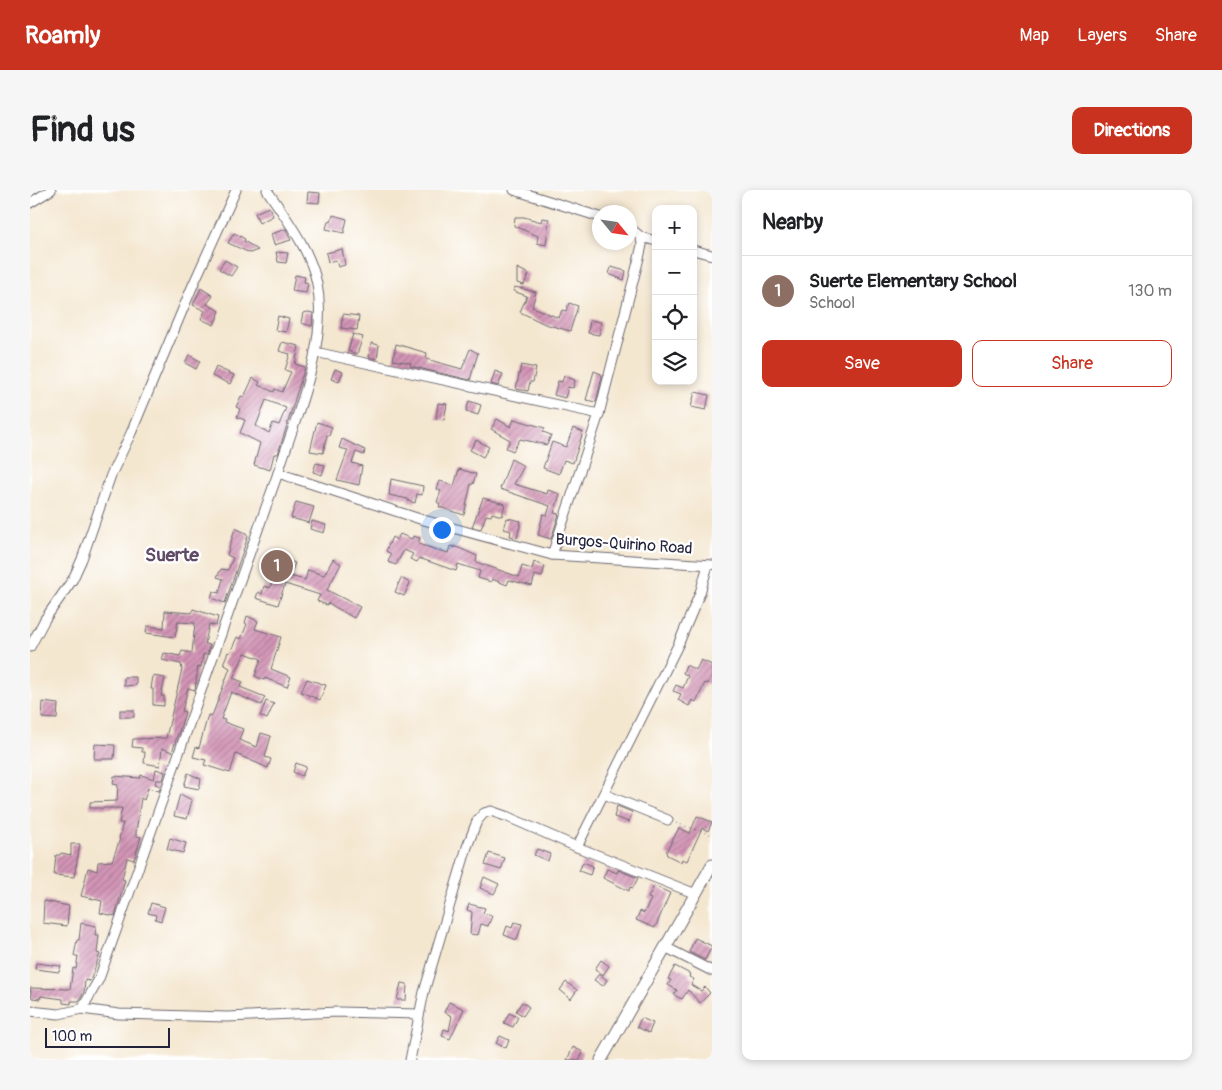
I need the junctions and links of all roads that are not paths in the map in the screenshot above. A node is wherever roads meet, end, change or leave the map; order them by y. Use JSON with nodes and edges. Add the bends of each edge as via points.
{"nodes":[{"id":1,"x":51,"y":190,"type":"edge"},
{"id":2,"x":236,"y":190,"type":"edge"},
{"id":3,"x":268,"y":190,"type":"edge"},
{"id":4,"x":514,"y":190,"type":"edge"},
{"id":5,"x":30,"y":203,"type":"edge"},
{"id":6,"x":592,"y":214,"type":"edge"},
{"id":7,"x":637,"y":234,"type":"edge"},
{"id":8,"x":641,"y":237,"type":"junction"},
{"id":9,"x":652,"y":240,"type":"edge"},
{"id":10,"x":697,"y":251,"type":"edge"},
{"id":11,"x":712,"y":255,"type":"edge"},
{"id":12,"x":316,"y":352,"type":"junction"},
{"id":13,"x":599,"y":414,"type":"junction"},
{"id":14,"x":278,"y":474,"type":"junction"},
{"id":15,"x":552,"y":555,"type":"junction"},
{"id":16,"x":710,"y":565,"type":"edge"},
{"id":17,"x":30,"y":647,"type":"edge"},
{"id":18,"x":604,"y":794,"type":"junction"},
{"id":19,"x":668,"y":820,"type":"road end"},
{"id":20,"x":577,"y":847,"type":"junction"},
{"id":21,"x":712,"y":865,"type":"edge"},
{"id":22,"x":696,"y":894,"type":"junction"},
{"id":23,"x":665,"y":947,"type":"junction"},
{"id":24,"x":712,"y":971,"type":"edge"},
{"id":25,"x":82,"y":1009,"type":"junction"},
{"id":26,"x":30,"y":1011,"type":"edge"},
{"id":27,"x":418,"y":1014,"type":"junction"},
{"id":28,"x":410,"y":1060,"type":"edge"},
{"id":29,"x":602,"y":1060,"type":"edge"}],
"edges":[{"from":1,"to":5,"type":"street"},
{"from":2,"to":17,"type":"street","via":[[111,476],[73,579],[44,620]]},
{"from":3,"to":12,"type":"street","via":[[305,252],[317,283],[320,311]]},
{"from":4,"to":6,"type":"street"},
{"from":7,"to":8,"type":"street"},
{"from":8,"to":9,"type":"street"},
{"from":8,"to":13,"type":"street","via":[[639,258]]},
{"from":10,"to":11,"type":"street"},
{"from":12,"to":13,"type":"street"},
{"from":12,"to":14,"type":"street"},
{"from":13,"to":15,"type":"street"},
{"from":14,"to":15,"type":"street","name":"Burgos-Quirino Road","via":[[420,519]]},
{"from":14,"to":25,"type":"street","via":[[112,945],[95,988]]},
{"from":15,"to":16,"type":"street","name":"Burgos-Quirino Road"},
{"from":16,"to":18,"type":"street","via":[[678,645]]},
{"from":18,"to":19,"type":"street"},
{"from":18,"to":20,"type":"street"},
{"from":20,"to":22,"type":"street"},
{"from":20,"to":27,"type":"street","via":[[491,811],[476,821]]},
{"from":21,"to":22,"type":"main road"},
{"from":22,"to":23,"type":"main road"},
{"from":23,"to":24,"type":"street"},
{"from":23,"to":29,"type":"main road"},
{"from":25,"to":26,"type":"street","via":[[59,1014]]},
{"from":25,"to":27,"type":"street","via":[[119,1014],[227,1017],[338,1012]]},
{"from":27,"to":28,"type":"street"}]}
